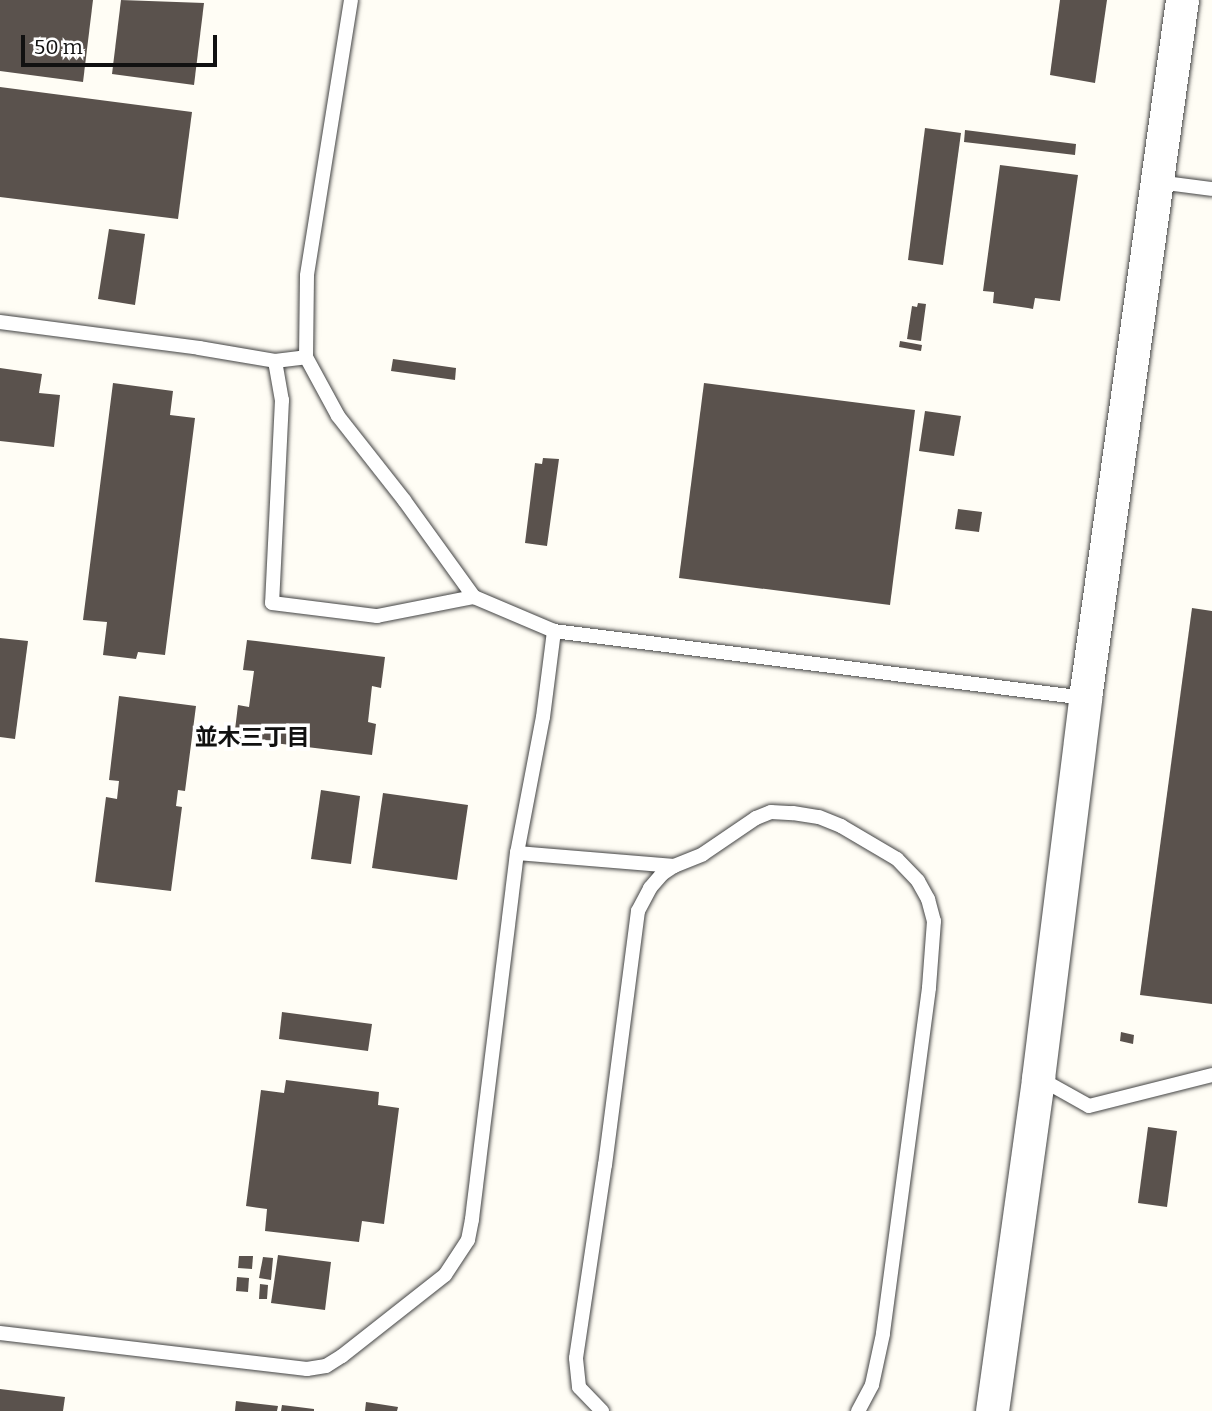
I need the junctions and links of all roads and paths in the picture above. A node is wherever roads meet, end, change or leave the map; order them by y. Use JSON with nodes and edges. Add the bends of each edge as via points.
{"nodes":[{"id":1,"x":351,"y":0,"type":"edge"},
{"id":2,"x":1182,"y":0,"type":"edge"},
{"id":3,"x":1158,"y":182,"type":"junction"},
{"id":4,"x":1212,"y":189,"type":"edge"},
{"id":5,"x":0,"y":322,"type":"edge"},
{"id":6,"x":306,"y":357,"type":"junction"},
{"id":7,"x":275,"y":361,"type":"junction"},
{"id":8,"x":474,"y":597,"type":"junction"},
{"id":9,"x":554,"y":631,"type":"junction"},
{"id":10,"x":1085,"y":698,"type":"junction"},
{"id":11,"x":517,"y":853,"type":"junction"},
{"id":12,"x":674,"y":866,"type":"junction"},
{"id":13,"x":1212,"y":1075,"type":"edge"},
{"id":14,"x":1038,"y":1078,"type":"junction"},
{"id":15,"x":0,"y":1333,"type":"edge"},
{"id":16,"x":602,"y":1411,"type":"edge"},
{"id":17,"x":858,"y":1411,"type":"edge"},
{"id":18,"x":992,"y":1411,"type":"edge"}],
"edges":[{"from":1,"to":6,"type":"lane","via":[[307,276]]},
{"from":2,"to":3,"type":"street"},
{"from":3,"to":4,"type":"lane"},
{"from":3,"to":10,"type":"street"},
{"from":5,"to":7,"type":"lane"},
{"from":6,"to":7,"type":"lane"},
{"from":6,"to":8,"type":"lane","via":[[338,416]]},
{"from":7,"to":8,"type":"lane","via":[[282,400],[272,603],[377,616]]},
{"from":8,"to":9,"type":"lane"},
{"from":9,"to":10,"type":"lane"},
{"from":9,"to":11,"type":"lane"},
{"from":10,"to":14,"type":"street"},
{"from":11,"to":12,"type":"lane"},
{"from":11,"to":15,"type":"lane","via":[[472,1219],[468,1241],[445,1275],[342,1356],[326,1366],[307,1369]]},
{"from":12,"to":16,"type":"lane","via":[[650,888],[638,911],[576,1358],[579,1387]]},
{"from":12,"to":17,"type":"lane","via":[[704,854],[756,818],[771,812],[793,813],[841,825],[897,859],[928,899],[934,921],[933,949],[914,1115],[883,1334],[872,1385]]},
{"from":13,"to":14,"type":"lane","via":[[1089,1106]]},
{"from":14,"to":18,"type":"street"}]}
